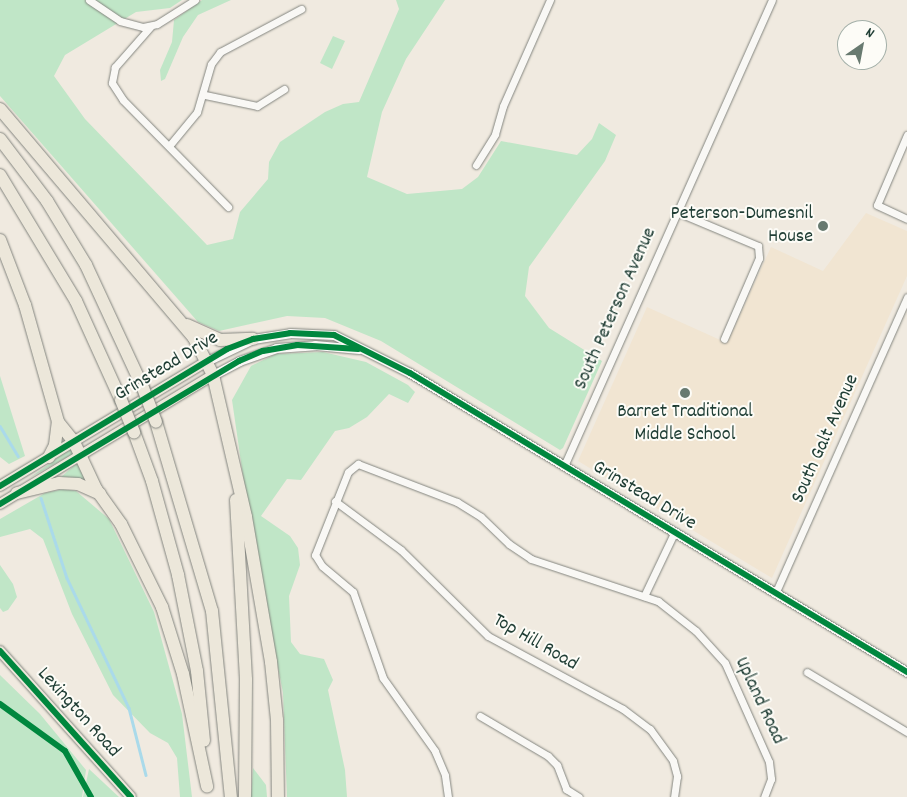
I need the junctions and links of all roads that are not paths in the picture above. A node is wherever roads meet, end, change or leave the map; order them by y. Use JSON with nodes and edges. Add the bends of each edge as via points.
{"nodes":[{"id":1,"x":89,"y":0,"type":"edge"},
{"id":2,"x":194,"y":0,"type":"edge"},
{"id":3,"x":550,"y":0,"type":"edge"},
{"id":4,"x":772,"y":0,"type":"edge"},
{"id":5,"x":301,"y":9,"type":"dead end"},
{"id":6,"x":151,"y":26,"type":"junction"},
{"id":7,"x":284,"y":89,"type":"dead end"},
{"id":8,"x":205,"y":95,"type":"junction"},
{"id":9,"x":0,"y":109,"type":"edge"},
{"id":10,"x":907,"y":135,"type":"edge"},
{"id":11,"x":0,"y":139,"type":"edge"},
{"id":12,"x":169,"y":146,"type":"junction"},
{"id":13,"x":476,"y":165,"type":"dead end"},
{"id":14,"x":0,"y":176,"type":"edge"},
{"id":15,"x":228,"y":207,"type":"dead end"},
{"id":16,"x":677,"y":212,"type":"junction"},
{"id":17,"x":907,"y":219,"type":"edge"},
{"id":18,"x":0,"y":240,"type":"edge"},
{"id":19,"x":907,"y":297,"type":"edge"},
{"id":20,"x":179,"y":320,"type":"junction"},
{"id":21,"x":253,"y":339,"type":"junction"},
{"id":22,"x":724,"y":339,"type":"dead end"},
{"id":23,"x":364,"y":350,"type":"junction"},
{"id":24,"x":207,"y":362,"type":"junction"},
{"id":25,"x":213,"y":375,"type":"junction"},
{"id":26,"x":58,"y":422,"type":"junction"},
{"id":27,"x":74,"y":442,"type":"junction"},
{"id":28,"x":80,"y":455,"type":"junction"},
{"id":29,"x":49,"y":457,"type":"junction"},
{"id":30,"x":564,"y":466,"type":"junction"},
{"id":31,"x":236,"y":473,"type":"junction"},
{"id":32,"x":0,"y":486,"type":"edge"},
{"id":33,"x":17,"y":493,"type":"junction"},
{"id":34,"x":100,"y":494,"type":"junction"},
{"id":35,"x":335,"y":501,"type":"junction"},
{"id":36,"x":0,"y":504,"type":"edge"},
{"id":37,"x":674,"y":533,"type":"junction"},
{"id":38,"x":775,"y":594,"type":"junction"},
{"id":39,"x":644,"y":596,"type":"junction"},
{"id":40,"x":0,"y":651,"type":"edge"},
{"id":41,"x":807,"y":672,"type":"dead end"},
{"id":42,"x":907,"y":672,"type":"edge"},
{"id":43,"x":480,"y":716,"type":"dead end"},
{"id":44,"x":907,"y":732,"type":"edge"},
{"id":45,"x":207,"y":792,"type":"edge"},
{"id":46,"x":131,"y":797,"type":"edge"},
{"id":47,"x":232,"y":797,"type":"edge"},
{"id":48,"x":245,"y":797,"type":"edge"},
{"id":49,"x":278,"y":797,"type":"edge"},
{"id":50,"x":448,"y":797,"type":"edge"},
{"id":51,"x":579,"y":797,"type":"edge"},
{"id":52,"x":674,"y":797,"type":"edge"},
{"id":53,"x":764,"y":797,"type":"edge"}],
"edges":[{"from":1,"to":6,"type":"street","via":[[120,21]]},
{"from":2,"to":6,"type":"street"},
{"from":3,"to":13,"type":"street","via":[[503,106],[496,134]]},
{"from":4,"to":16,"type":"street","name":"South Peterson Avenue"},
{"from":5,"to":8,"type":"street","via":[[220,52],[213,60]]},
{"from":6,"to":12,"type":"street","via":[[115,67],[112,83],[123,100]]},
{"from":7,"to":8,"type":"street","via":[[257,106]]},
{"from":8,"to":12,"type":"street","via":[[190,124]]},
{"from":9,"to":20,"type":"highway"},
{"from":10,"to":17,"type":"street","via":[[877,205]]},
{"from":11,"to":47,"type":"highway","bridge":true,"via":[[47,201],[86,265],[156,422],[212,611]]},
{"from":12,"to":15,"type":"street"},
{"from":14,"to":45,"type":"highway","bridge":true,"via":[[76,301],[134,432],[152,482],[178,575],[197,671]]},
{"from":16,"to":22,"type":"street","via":[[758,246],[759,258]]},
{"from":16,"to":30,"type":"street","name":"South Peterson Avenue"},
{"from":18,"to":26,"type":"highway","via":[[25,305]]},
{"from":19,"to":38,"type":"street","name":"South Galt Avenue"},
{"from":20,"to":21,"type":"highway","via":[[220,340]]},
{"from":20,"to":24,"type":"highway","via":[[198,343]]},
{"from":21,"to":23,"type":"street","name":"Grinstead Drive","via":[[309,332],[334,335]]},
{"from":21,"to":24,"type":"street","name":"Grinstead Drive"},
{"from":23,"to":25,"type":"street","name":"Grinstead Drive","via":[[315,345],[276,348],[239,361]]},
{"from":23,"to":30,"type":"street","name":"Grinstead Drive","via":[[410,373]]},
{"from":24,"to":25,"type":"highway"},
{"from":24,"to":27,"type":"main road","name":"Grinstead Drive"},
{"from":25,"to":28,"type":"main road","name":"Grinstead Drive"},
{"from":25,"to":31,"type":"highway"},
{"from":26,"to":27,"type":"highway"},
{"from":26,"to":29,"type":"highway","via":[[55,445]]},
{"from":27,"to":28,"type":"highway"},
{"from":27,"to":29,"type":"main road","name":"Grinstead Drive"},
{"from":28,"to":33,"type":"main road","name":"Grinstead Drive"},
{"from":28,"to":34,"type":"highway"},
{"from":29,"to":32,"type":"main road","name":"Grinstead Drive"},
{"from":30,"to":37,"type":"street","name":"Grinstead Drive"},
{"from":31,"to":48,"type":"highway","via":[[246,680]]},
{"from":31,"to":49,"type":"highway","via":[[273,681],[279,758]]},
{"from":33,"to":34,"type":"highway","via":[[59,483],[78,484]]},
{"from":33,"to":36,"type":"main road","name":"Grinstead Drive"},
{"from":34,"to":45,"type":"highway","via":[[135,550],[162,607],[182,674]]},
{"from":35,"to":39,"type":"street","name":"Upland Road","via":[[351,468],[365,465],[469,509],[531,559]]},
{"from":35,"to":50,"type":"street","via":[[315,555],[322,566],[353,592],[383,678],[435,751],[445,775]]},
{"from":35,"to":52,"type":"street","name":"Top Hill Road","via":[[401,550],[488,636],[623,709],[650,730],[673,761],[677,776]]},
{"from":37,"to":38,"type":"street","name":"Grinstead Drive"},
{"from":37,"to":39,"type":"street"},
{"from":38,"to":42,"type":"street","name":"Grinstead Drive"},
{"from":39,"to":53,"type":"street","name":"Upland Road","via":[[658,601],[696,631],[725,663],[770,765],[770,779]]},
{"from":40,"to":46,"type":"main road","name":"Lexington Road"},
{"from":41,"to":44,"type":"street"},
{"from":43,"to":51,"type":"street","via":[[548,756],[558,765],[566,789]]}]}
